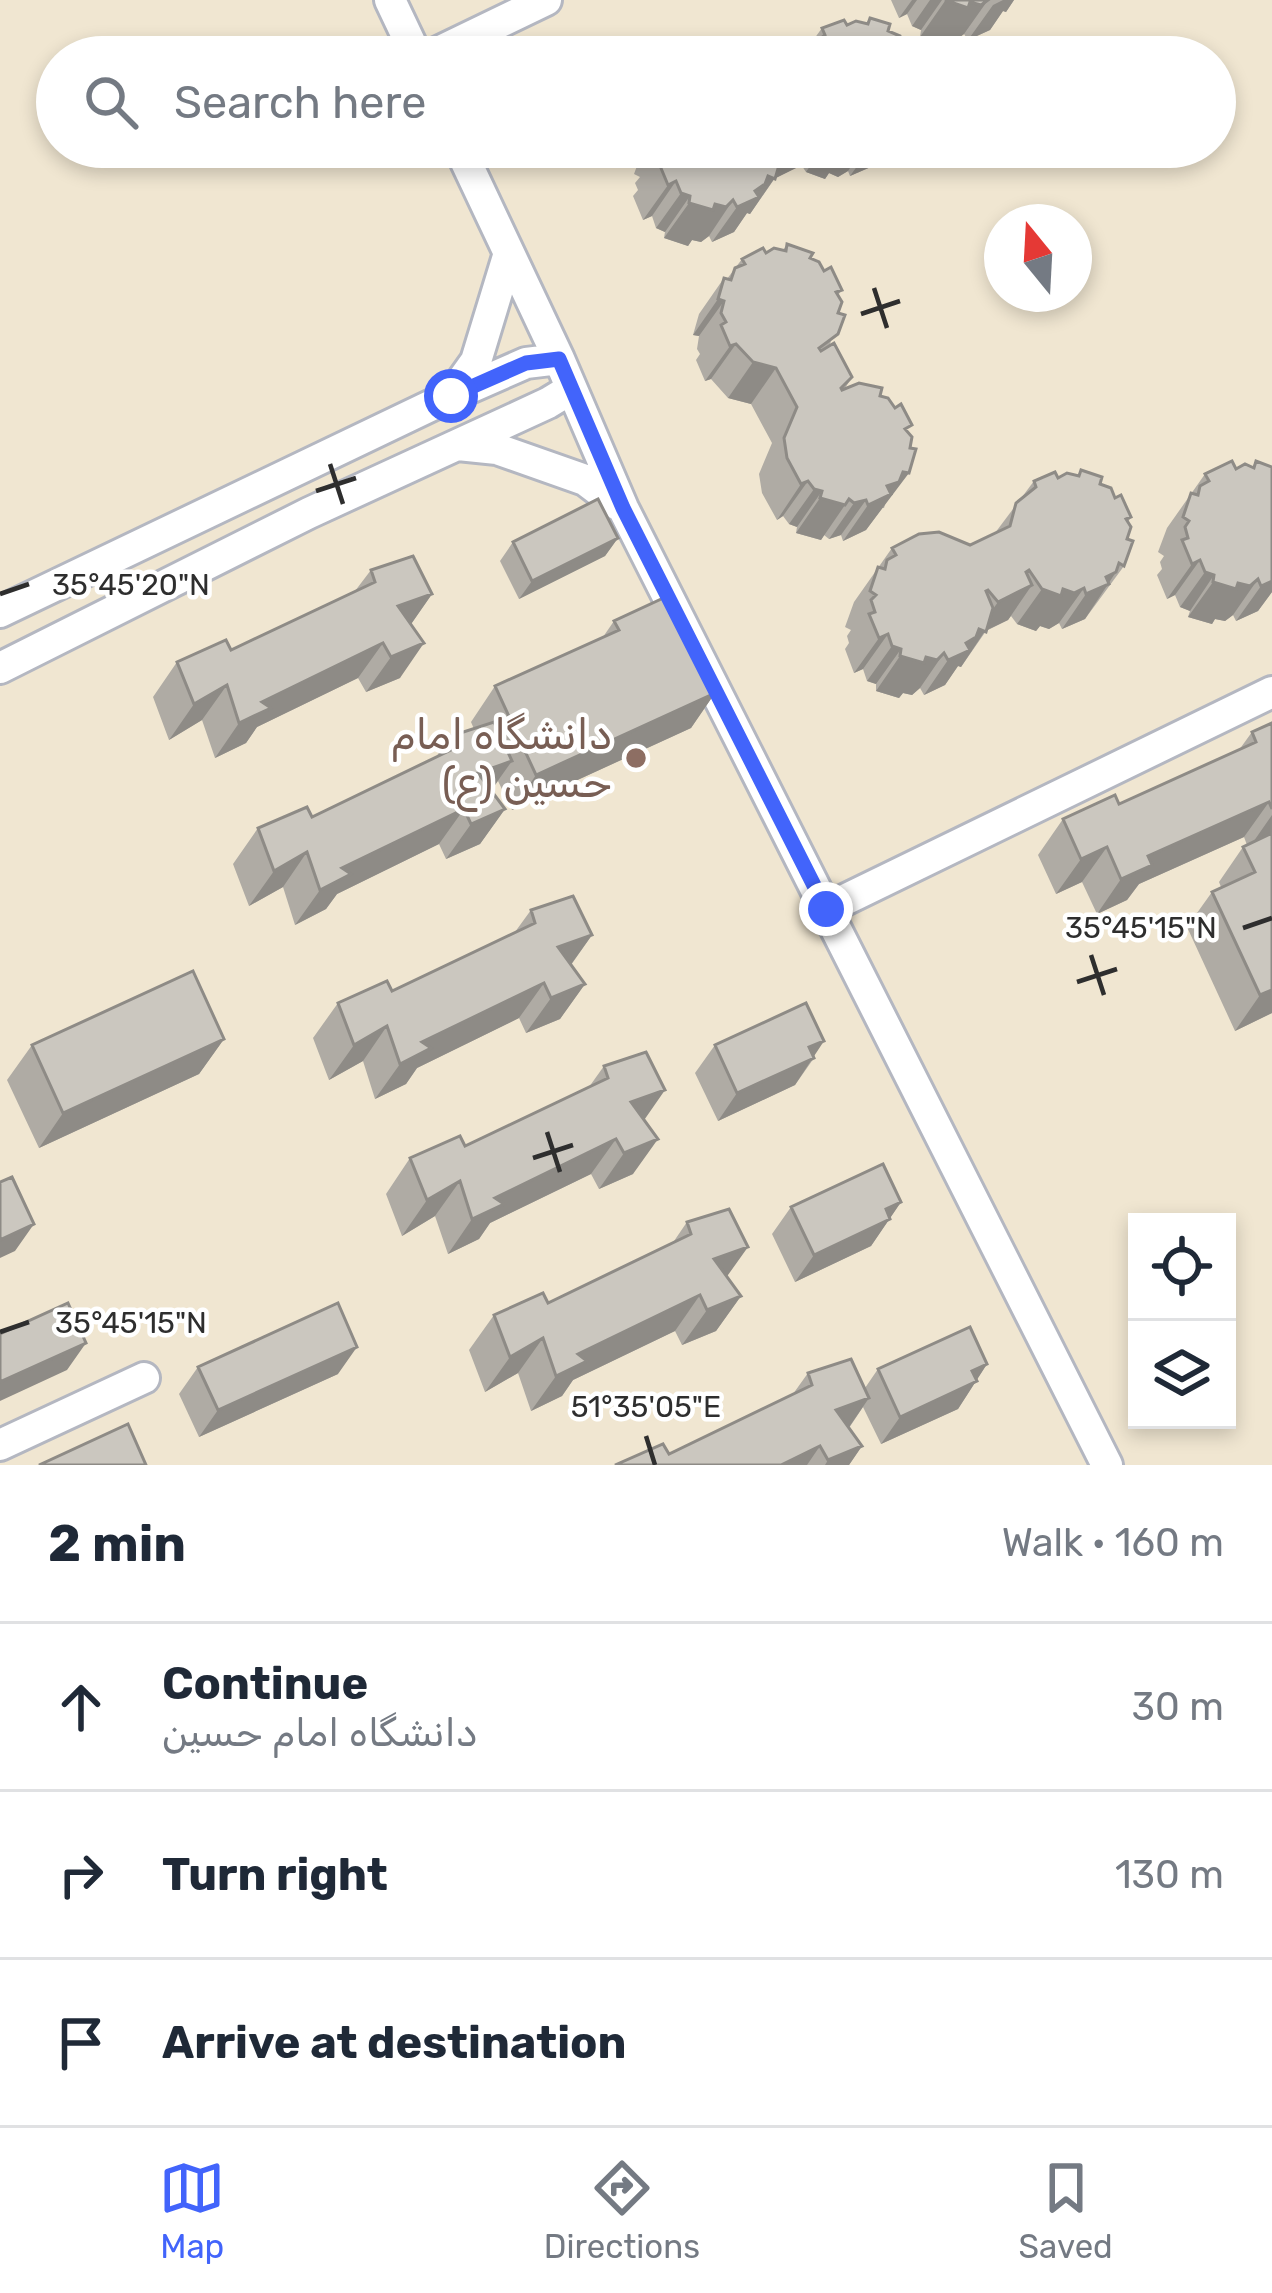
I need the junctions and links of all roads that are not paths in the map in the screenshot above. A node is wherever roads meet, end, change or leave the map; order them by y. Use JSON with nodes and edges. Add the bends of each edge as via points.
{"nodes":[{"id":1,"x":390,"y":0,"type":"edge"},
{"id":2,"x":546,"y":0,"type":"edge"},
{"id":3,"x":407,"y":36,"type":"edge"},
{"id":4,"x":471,"y":36,"type":"edge"},
{"id":5,"x":469,"y":168,"type":"edge"},
{"id":6,"x":509,"y":253,"type":"junction"},
{"id":7,"x":559,"y":359,"type":"junction"},
{"id":8,"x":571,"y":389,"type":"junction"},
{"id":9,"x":451,"y":396,"type":"junction"},
{"id":10,"x":458,"y":445,"type":"junction"},
{"id":11,"x":623,"y":508,"type":"junction"},
{"id":12,"x":0,"y":612,"type":"edge"},
{"id":13,"x":0,"y":668,"type":"edge"},
{"id":14,"x":1272,"y":692,"type":"edge"},
{"id":15,"x":826,"y":909,"type":"junction"},
{"id":16,"x":144,"y":1378,"type":"dead end"},
{"id":17,"x":0,"y":1445,"type":"edge"},
{"id":18,"x":1107,"y":1465,"type":"edge"}],
"edges":[{"from":1,"to":3,"type":"lane"},
{"from":2,"to":4,"type":"lane"},
{"from":5,"to":6,"type":"lane"},
{"from":6,"to":7,"type":"lane"},
{"from":6,"to":9,"type":"lane","via":[[476,361]]},
{"from":7,"to":8,"type":"lane"},
{"from":7,"to":9,"type":"lane","via":[[526,363]]},
{"from":8,"to":10,"type":"lane"},
{"from":8,"to":11,"type":"lane"},
{"from":9,"to":12,"type":"lane"},
{"from":10,"to":11,"type":"lane","via":[[497,449],[585,479]]},
{"from":10,"to":13,"type":"lane"},
{"from":11,"to":15,"type":"lane"},
{"from":14,"to":15,"type":"lane"},
{"from":15,"to":18,"type":"lane"},
{"from":16,"to":17,"type":"lane"}]}
